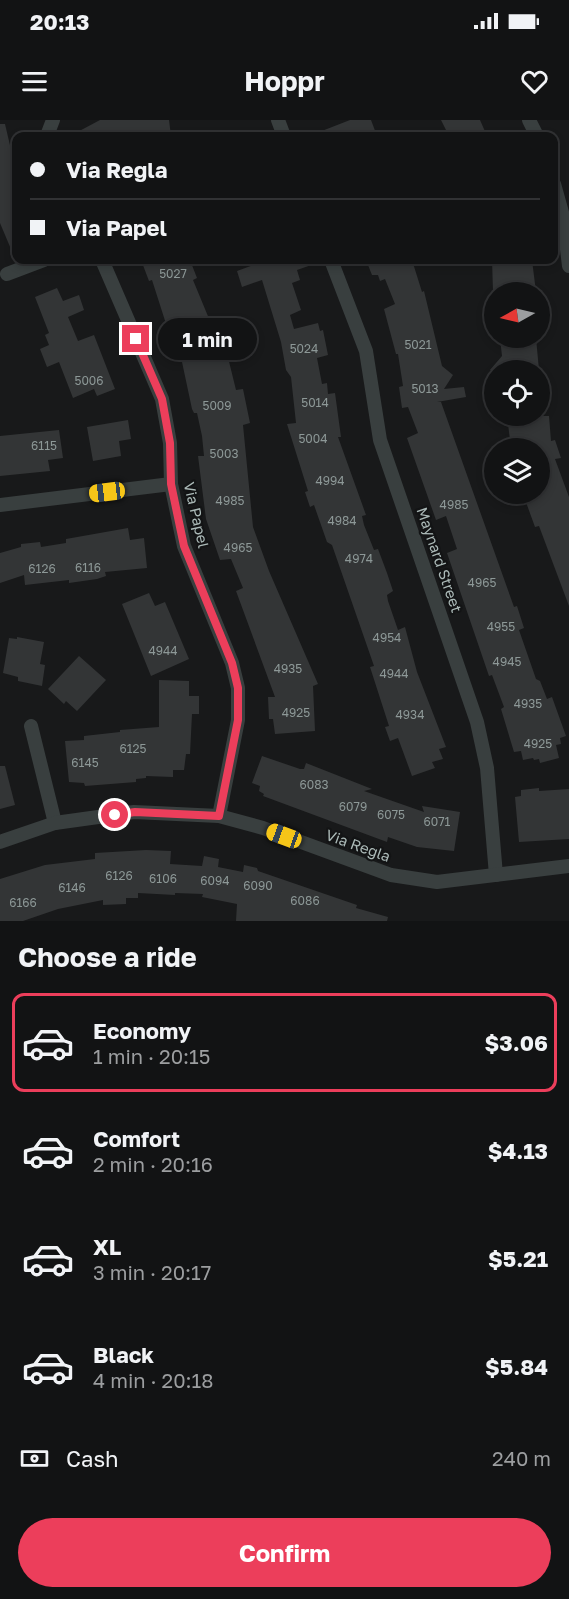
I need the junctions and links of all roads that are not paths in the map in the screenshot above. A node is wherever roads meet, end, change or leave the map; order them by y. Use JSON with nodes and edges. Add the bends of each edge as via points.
{"nodes":[{"id":1,"x":558,"y":198,"type":"edge"},
{"id":2,"x":33,"y":264,"type":"edge"},
{"id":3,"x":104,"y":264,"type":"edge"},
{"id":4,"x":333,"y":264,"type":"edge"},
{"id":5,"x":569,"y":266,"type":"edge"},
{"id":6,"x":7,"y":274,"type":"dead end"},
{"id":7,"x":171,"y":484,"type":"junction"},
{"id":8,"x":0,"y":505,"type":"edge"},
{"id":9,"x":31,"y":726,"type":"dead end"},
{"id":10,"x":219,"y":816,"type":"junction"},
{"id":11,"x":55,"y":823,"type":"junction"},
{"id":12,"x":0,"y":842,"type":"edge"},
{"id":13,"x":569,"y":866,"type":"edge"},
{"id":14,"x":496,"y":875,"type":"junction"}],
"edges":[{"from":1,"to":5,"type":"street"},
{"from":2,"to":6,"type":"street"},
{"from":3,"to":7,"type":"street","name":"Via Papel","via":[[162,399],[170,443]]},
{"from":4,"to":14,"type":"street","name":"Maynard Street","via":[[366,351],[380,441],[477,722],[487,768]]},
{"from":7,"to":8,"type":"street"},
{"from":7,"to":10,"type":"street","name":"Via Papel","via":[[184,546],[232,663],[238,688],[238,720]]},
{"from":9,"to":11,"type":"street"},
{"from":10,"to":11,"type":"street","name":"Via Regla","via":[[135,812]]},
{"from":10,"to":14,"type":"street","name":"Via Regla","via":[[391,875],[437,882]]},
{"from":11,"to":12,"type":"street","name":"Via Regla"},
{"from":13,"to":14,"type":"street","name":"Via Regla"}]}
